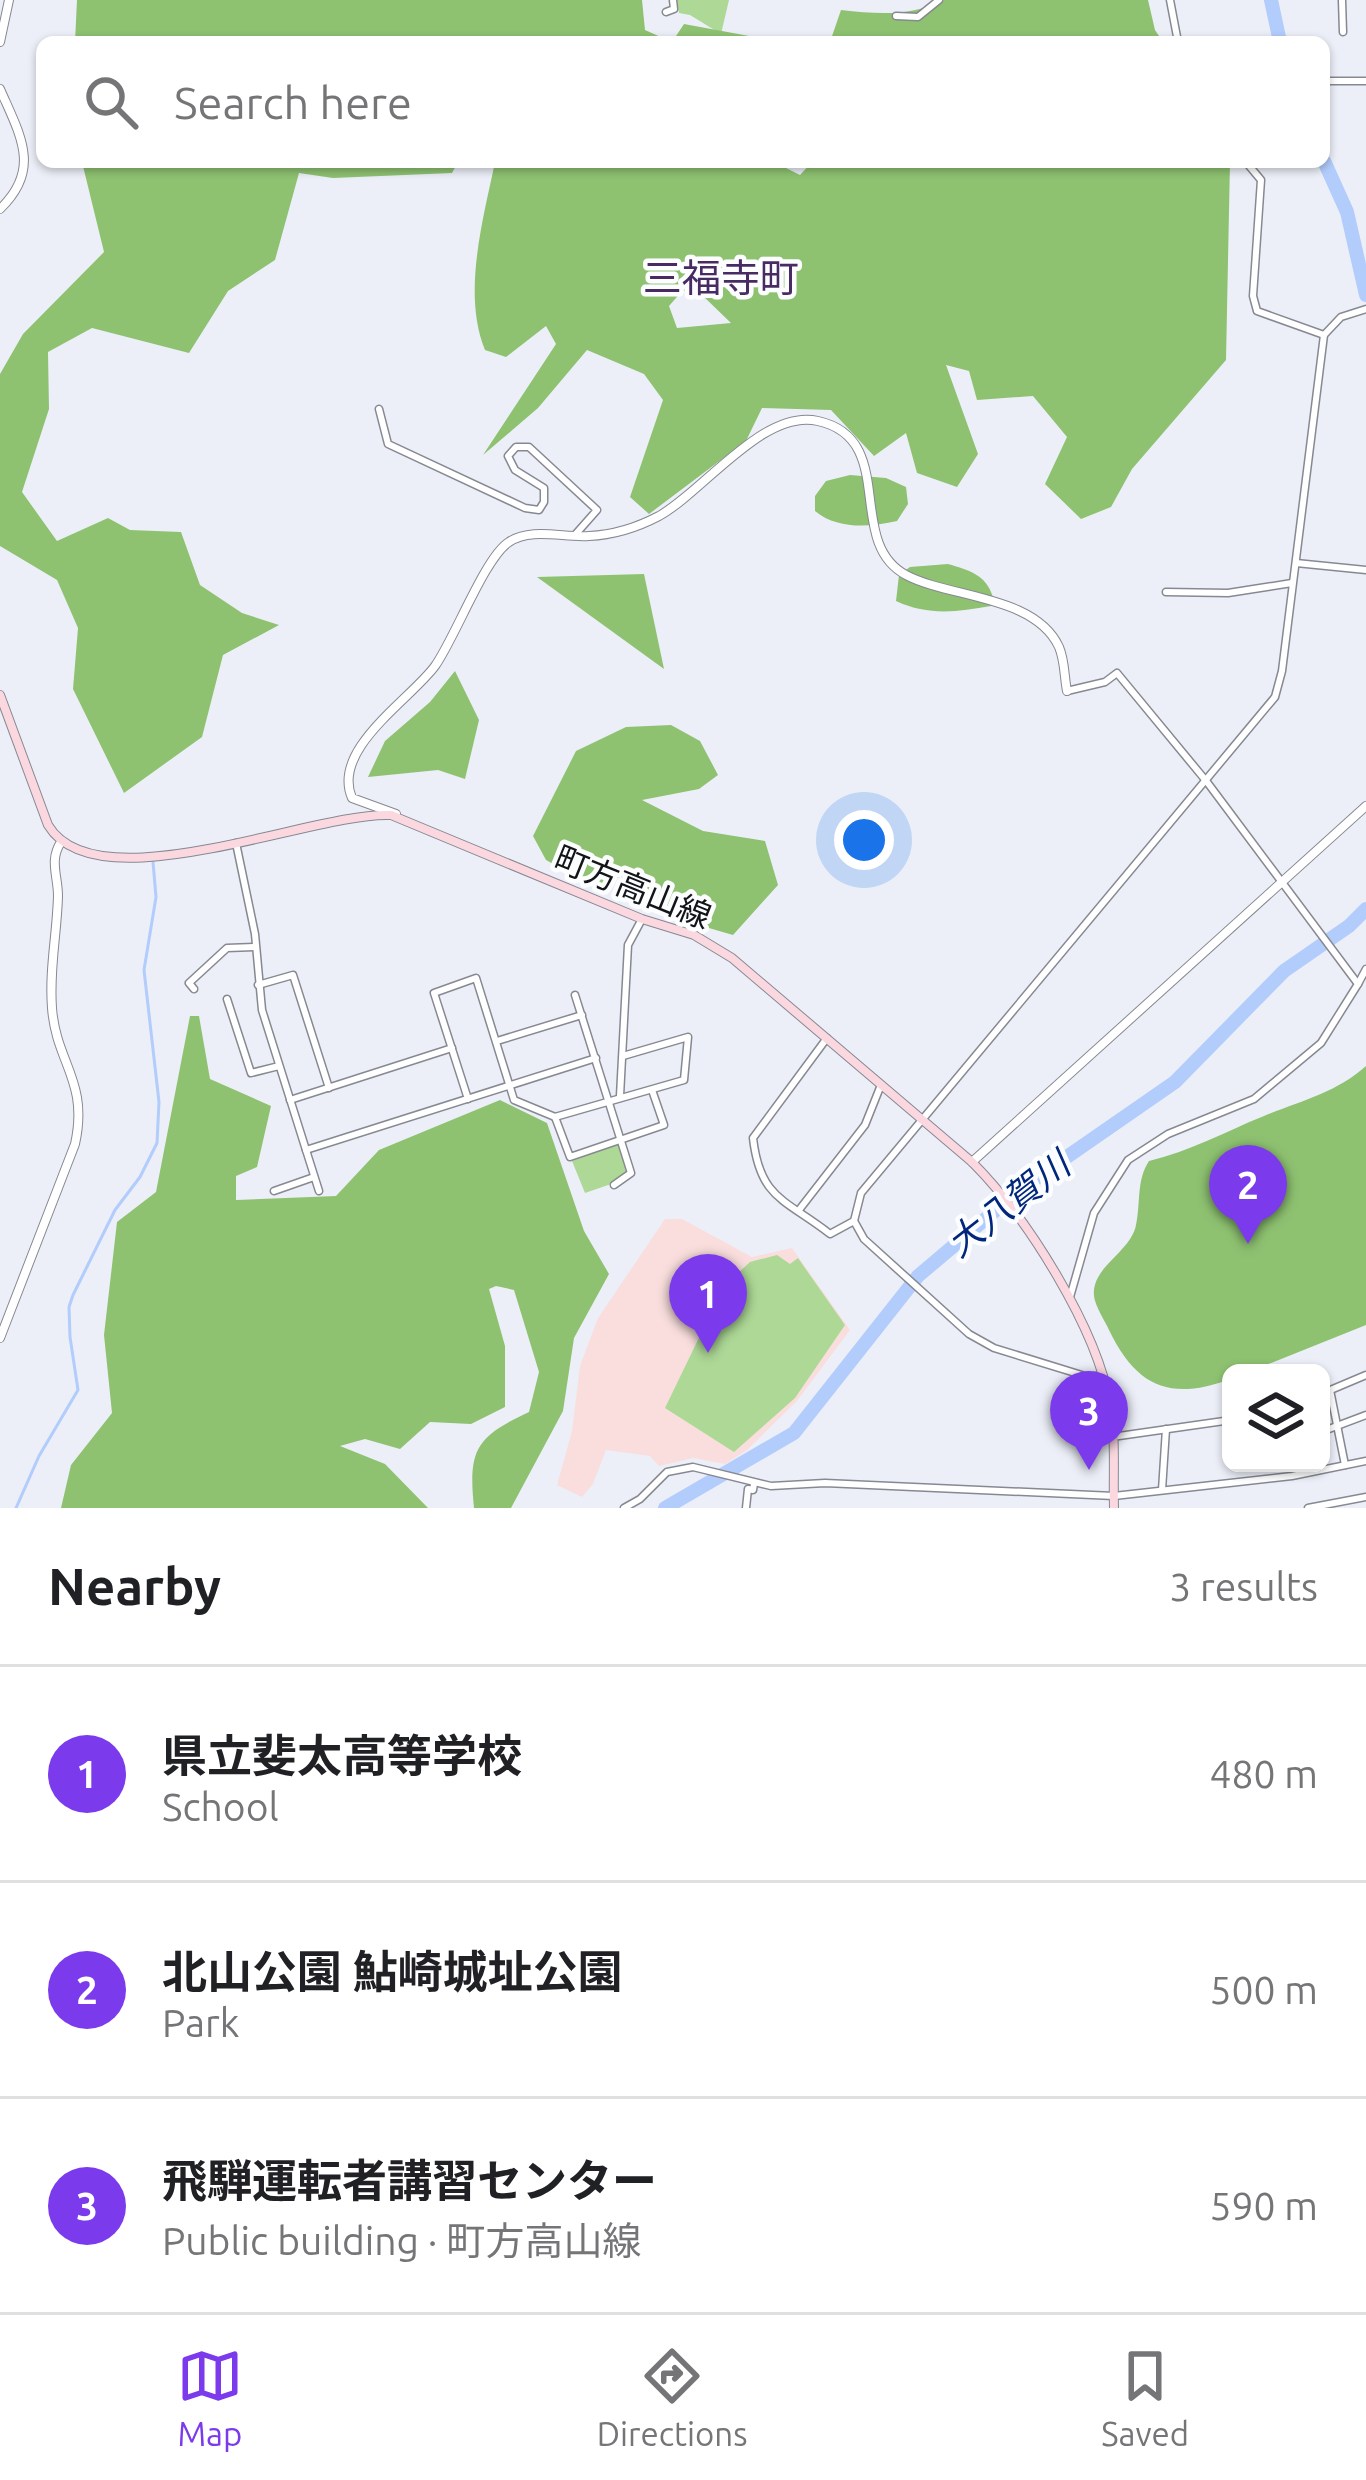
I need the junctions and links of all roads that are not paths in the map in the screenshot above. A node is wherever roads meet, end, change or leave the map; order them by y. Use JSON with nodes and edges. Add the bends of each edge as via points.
{"nodes":[{"id":1,"x":8,"y":0,"type":"edge"},
{"id":2,"x":673,"y":0,"type":"edge"},
{"id":3,"x":939,"y":0,"type":"edge"},
{"id":4,"x":1170,"y":0,"type":"edge"},
{"id":5,"x":1342,"y":0,"type":"edge"},
{"id":6,"x":666,"y":12,"type":"dead end"},
{"id":7,"x":896,"y":16,"type":"dead end"},
{"id":8,"x":1343,"y":32,"type":"dead end"},
{"id":9,"x":1177,"y":36,"type":"edge"},
{"id":10,"x":0,"y":42,"type":"edge"},
{"id":11,"x":1330,"y":81,"type":"edge"},
{"id":12,"x":1366,"y":81,"type":"edge"},
{"id":13,"x":0,"y":89,"type":"edge"},
{"id":14,"x":1251,"y":168,"type":"edge"},
{"id":15,"x":0,"y":209,"type":"edge"},
{"id":16,"x":1366,"y":309,"type":"edge"},
{"id":17,"x":1324,"y":335,"type":"junction"},
{"id":18,"x":379,"y":409,"type":"dead end"},
{"id":19,"x":574,"y":536,"type":"junction"},
{"id":20,"x":1296,"y":563,"type":"junction"},
{"id":21,"x":1366,"y":570,"type":"edge"},
{"id":22,"x":1292,"y":583,"type":"junction"},
{"id":23,"x":1166,"y":592,"type":"dead end"},
{"id":24,"x":1067,"y":691,"type":"joint"},
{"id":25,"x":0,"y":695,"type":"edge"},
{"id":26,"x":1207,"y":782,"type":"junction"},
{"id":27,"x":1366,"y":806,"type":"edge"},
{"id":28,"x":402,"y":817,"type":"junction"},
{"id":29,"x":61,"y":842,"type":"junction"},
{"id":30,"x":236,"y":843,"type":"junction"},
{"id":31,"x":1281,"y":883,"type":"junction"},
{"id":32,"x":642,"y":919,"type":"junction"},
{"id":33,"x":255,"y":947,"type":"junction"},
{"id":34,"x":1366,"y":969,"type":"edge"},
{"id":35,"x":1358,"y":984,"type":"junction"},
{"id":36,"x":257,"y":985,"type":"junction"},
{"id":37,"x":194,"y":989,"type":"dead end"},
{"id":38,"x":575,"y":995,"type":"dead end"},
{"id":39,"x":227,"y":999,"type":"dead end"},
{"id":40,"x":582,"y":1015,"type":"junction"},
{"id":41,"x":826,"y":1038,"type":"junction"},
{"id":42,"x":496,"y":1042,"type":"junction"},
{"id":43,"x":452,"y":1048,"type":"junction"},
{"id":44,"x":622,"y":1056,"type":"junction"},
{"id":45,"x":596,"y":1058,"type":"junction"},
{"id":46,"x":279,"y":1066,"type":"junction"},
{"id":47,"x":510,"y":1084,"type":"junction"},
{"id":48,"x":881,"y":1085,"type":"junction"},
{"id":49,"x":329,"y":1088,"type":"junction"},
{"id":50,"x":652,"y":1090,"type":"junction"},
{"id":51,"x":620,"y":1096,"type":"junction"},
{"id":52,"x":468,"y":1099,"type":"junction"},
{"id":53,"x":290,"y":1100,"type":"junction"},
{"id":54,"x":609,"y":1101,"type":"junction"},
{"id":55,"x":555,"y":1117,"type":"junction"},
{"id":56,"x":922,"y":1119,"type":"junction"},
{"id":57,"x":621,"y":1139,"type":"junction"},
{"id":58,"x":306,"y":1150,"type":"junction"},
{"id":59,"x":972,"y":1162,"type":"junction"},
{"id":60,"x":314,"y":1177,"type":"junction"},
{"id":61,"x":614,"y":1185,"type":"dead end"},
{"id":62,"x":274,"y":1191,"type":"dead end"},
{"id":63,"x":319,"y":1191,"type":"dead end"},
{"id":64,"x":799,"y":1210,"type":"junction"},
{"id":65,"x":854,"y":1221,"type":"junction"},
{"id":66,"x":1068,"y":1300,"type":"junction"},
{"id":67,"x":0,"y":1338,"type":"edge"},
{"id":68,"x":1366,"y":1375,"type":"edge"},
{"id":69,"x":1103,"y":1376,"type":"junction"},
{"id":70,"x":1330,"y":1390,"type":"edge"},
{"id":71,"x":1330,"y":1406,"type":"edge"},
{"id":72,"x":1366,"y":1415,"type":"edge"},
{"id":73,"x":1222,"y":1421,"type":"edge"},
{"id":74,"x":1337,"y":1426,"type":"junction"},
{"id":75,"x":1330,"y":1429,"type":"edge"},
{"id":76,"x":1166,"y":1430,"type":"junction"},
{"id":77,"x":1112,"y":1437,"type":"junction"},
{"id":78,"x":1366,"y":1461,"type":"edge"},
{"id":79,"x":1345,"y":1465,"type":"junction"},
{"id":80,"x":1291,"y":1472,"type":"edge"},
{"id":81,"x":1292,"y":1476,"type":"junction"},
{"id":82,"x":752,"y":1484,"type":"junction"},
{"id":83,"x":1162,"y":1490,"type":"junction"},
{"id":84,"x":1114,"y":1496,"type":"junction"},
{"id":85,"x":1366,"y":1497,"type":"edge"},
{"id":86,"x":624,"y":1508,"type":"edge"},
{"id":87,"x":746,"y":1508,"type":"edge"},
{"id":88,"x":1114,"y":1508,"type":"edge"},
{"id":89,"x":1308,"y":1508,"type":"edge"}],
"edges":[{"from":1,"to":10,"type":"street"},
{"from":2,"to":6,"type":"street"},
{"from":3,"to":7,"type":"street","via":[[918,17]]},
{"from":4,"to":9,"type":"street"},
{"from":5,"to":8,"type":"street"},
{"from":11,"to":12,"type":"street"},
{"from":13,"to":15,"type":"street","via":[[23,146],[25,176]]},
{"from":14,"to":17,"type":"street","via":[[1261,181],[1257,311]]},
{"from":16,"to":17,"type":"street","via":[[1341,317]]},
{"from":17,"to":20,"type":"street"},
{"from":18,"to":19,"type":"street","via":[[388,444],[539,510],[544,488],[514,470],[508,456],[530,447],[597,510]]},
{"from":19,"to":24,"type":"street","via":[[650,520],[770,430],[796,420],[824,422],[854,442],[864,460],[877,544],[888,562],[1042,626],[1061,653]]},
{"from":19,"to":28,"type":"street","via":[[529,535],[504,545],[435,666],[367,737],[350,794]]},
{"from":20,"to":21,"type":"street"},
{"from":20,"to":22,"type":"street"},
{"from":22,"to":23,"type":"street"},
{"from":22,"to":26,"type":"street","via":[[1275,698]]},
{"from":24,"to":26,"type":"street","via":[[1117,673]]},
{"from":25,"to":29,"type":"main road"},
{"from":26,"to":31,"type":"street"},
{"from":26,"to":56,"type":"street"},
{"from":27,"to":31,"type":"street"},
{"from":28,"to":30,"type":"main road","name":"町方高山線","via":[[366,815]]},
{"from":28,"to":32,"type":"main road","name":"町方高山線"},
{"from":29,"to":30,"type":"main road","name":"町方高山線","via":[[83,853],[135,857]]},
{"from":29,"to":67,"type":"street","via":[[53,857],[52,1010],[80,1124]]},
{"from":30,"to":33,"type":"street"},
{"from":31,"to":35,"type":"street"},
{"from":31,"to":59,"type":"street"},
{"from":32,"to":41,"type":"main road","name":"町方高山線","via":[[711,944]]},
{"from":32,"to":44,"type":"street","via":[[628,945]]},
{"from":33,"to":36,"type":"street"},
{"from":33,"to":37,"type":"street","via":[[227,948],[189,983]]},
{"from":34,"to":35,"type":"street"},
{"from":35,"to":66,"type":"street","via":[[1322,1043],[1254,1099],[1168,1133],[1129,1160],[1094,1213]]},
{"from":36,"to":46,"type":"street"},
{"from":36,"to":49,"type":"street","via":[[293,975]]},
{"from":38,"to":40,"type":"street"},
{"from":39,"to":46,"type":"street","via":[[251,1073]]},
{"from":40,"to":42,"type":"street"},
{"from":40,"to":45,"type":"street"},
{"from":41,"to":48,"type":"main road","name":"町方高山線"},
{"from":41,"to":64,"type":"street","via":[[753,1138],[763,1184]]},
{"from":42,"to":43,"type":"street","via":[[476,978],[434,993]]},
{"from":42,"to":47,"type":"street"},
{"from":43,"to":49,"type":"street"},
{"from":43,"to":52,"type":"street"},
{"from":44,"to":50,"type":"street","via":[[688,1037],[688,1076]]},
{"from":44,"to":51,"type":"street"},
{"from":45,"to":47,"type":"street"},
{"from":45,"to":54,"type":"street"},
{"from":46,"to":53,"type":"street"},
{"from":47,"to":52,"type":"street"},
{"from":47,"to":55,"type":"street","via":[[514,1100]]},
{"from":48,"to":56,"type":"main road","name":"町方高山線"},
{"from":48,"to":64,"type":"street","via":[[865,1125]]},
{"from":49,"to":53,"type":"street"},
{"from":50,"to":51,"type":"street"},
{"from":50,"to":57,"type":"street","via":[[664,1125]]},
{"from":51,"to":54,"type":"street"},
{"from":52,"to":58,"type":"street"},
{"from":53,"to":58,"type":"street"},
{"from":54,"to":55,"type":"street"},
{"from":54,"to":57,"type":"street"},
{"from":55,"to":57,"type":"street","via":[[571,1157]]},
{"from":56,"to":59,"type":"main road","name":"町方高山線"},
{"from":56,"to":65,"type":"street","via":[[861,1193]]},
{"from":57,"to":61,"type":"street","via":[[632,1173]]},
{"from":58,"to":60,"type":"street"},
{"from":59,"to":66,"type":"main road","name":"町方高山線","via":[[1021,1217]]},
{"from":60,"to":62,"type":"street"},
{"from":60,"to":63,"type":"street"},
{"from":64,"to":65,"type":"street","via":[[830,1234]]},
{"from":65,"to":69,"type":"street","via":[[871,1247],[986,1346]]},
{"from":66,"to":69,"type":"main road","name":"町方高山線"},
{"from":68,"to":70,"type":"street"},
{"from":69,"to":77,"type":"main road","name":"町方高山線"},
{"from":71,"to":74,"type":"street"},
{"from":72,"to":74,"type":"street"},
{"from":73,"to":76,"type":"street"},
{"from":74,"to":75,"type":"street"},
{"from":74,"to":79,"type":"street"},
{"from":76,"to":77,"type":"street"},
{"from":76,"to":83,"type":"street"},
{"from":77,"to":84,"type":"main road","name":"町方高山線"},
{"from":78,"to":79,"type":"street"},
{"from":79,"to":81,"type":"street"},
{"from":80,"to":81,"type":"street"},
{"from":81,"to":83,"type":"street"},
{"from":82,"to":84,"type":"street"},
{"from":82,"to":86,"type":"street","via":[[684,1467]]},
{"from":82,"to":87,"type":"street"},
{"from":83,"to":84,"type":"street"},
{"from":84,"to":88,"type":"main road","name":"町方高山線"},
{"from":85,"to":89,"type":"street"}]}
